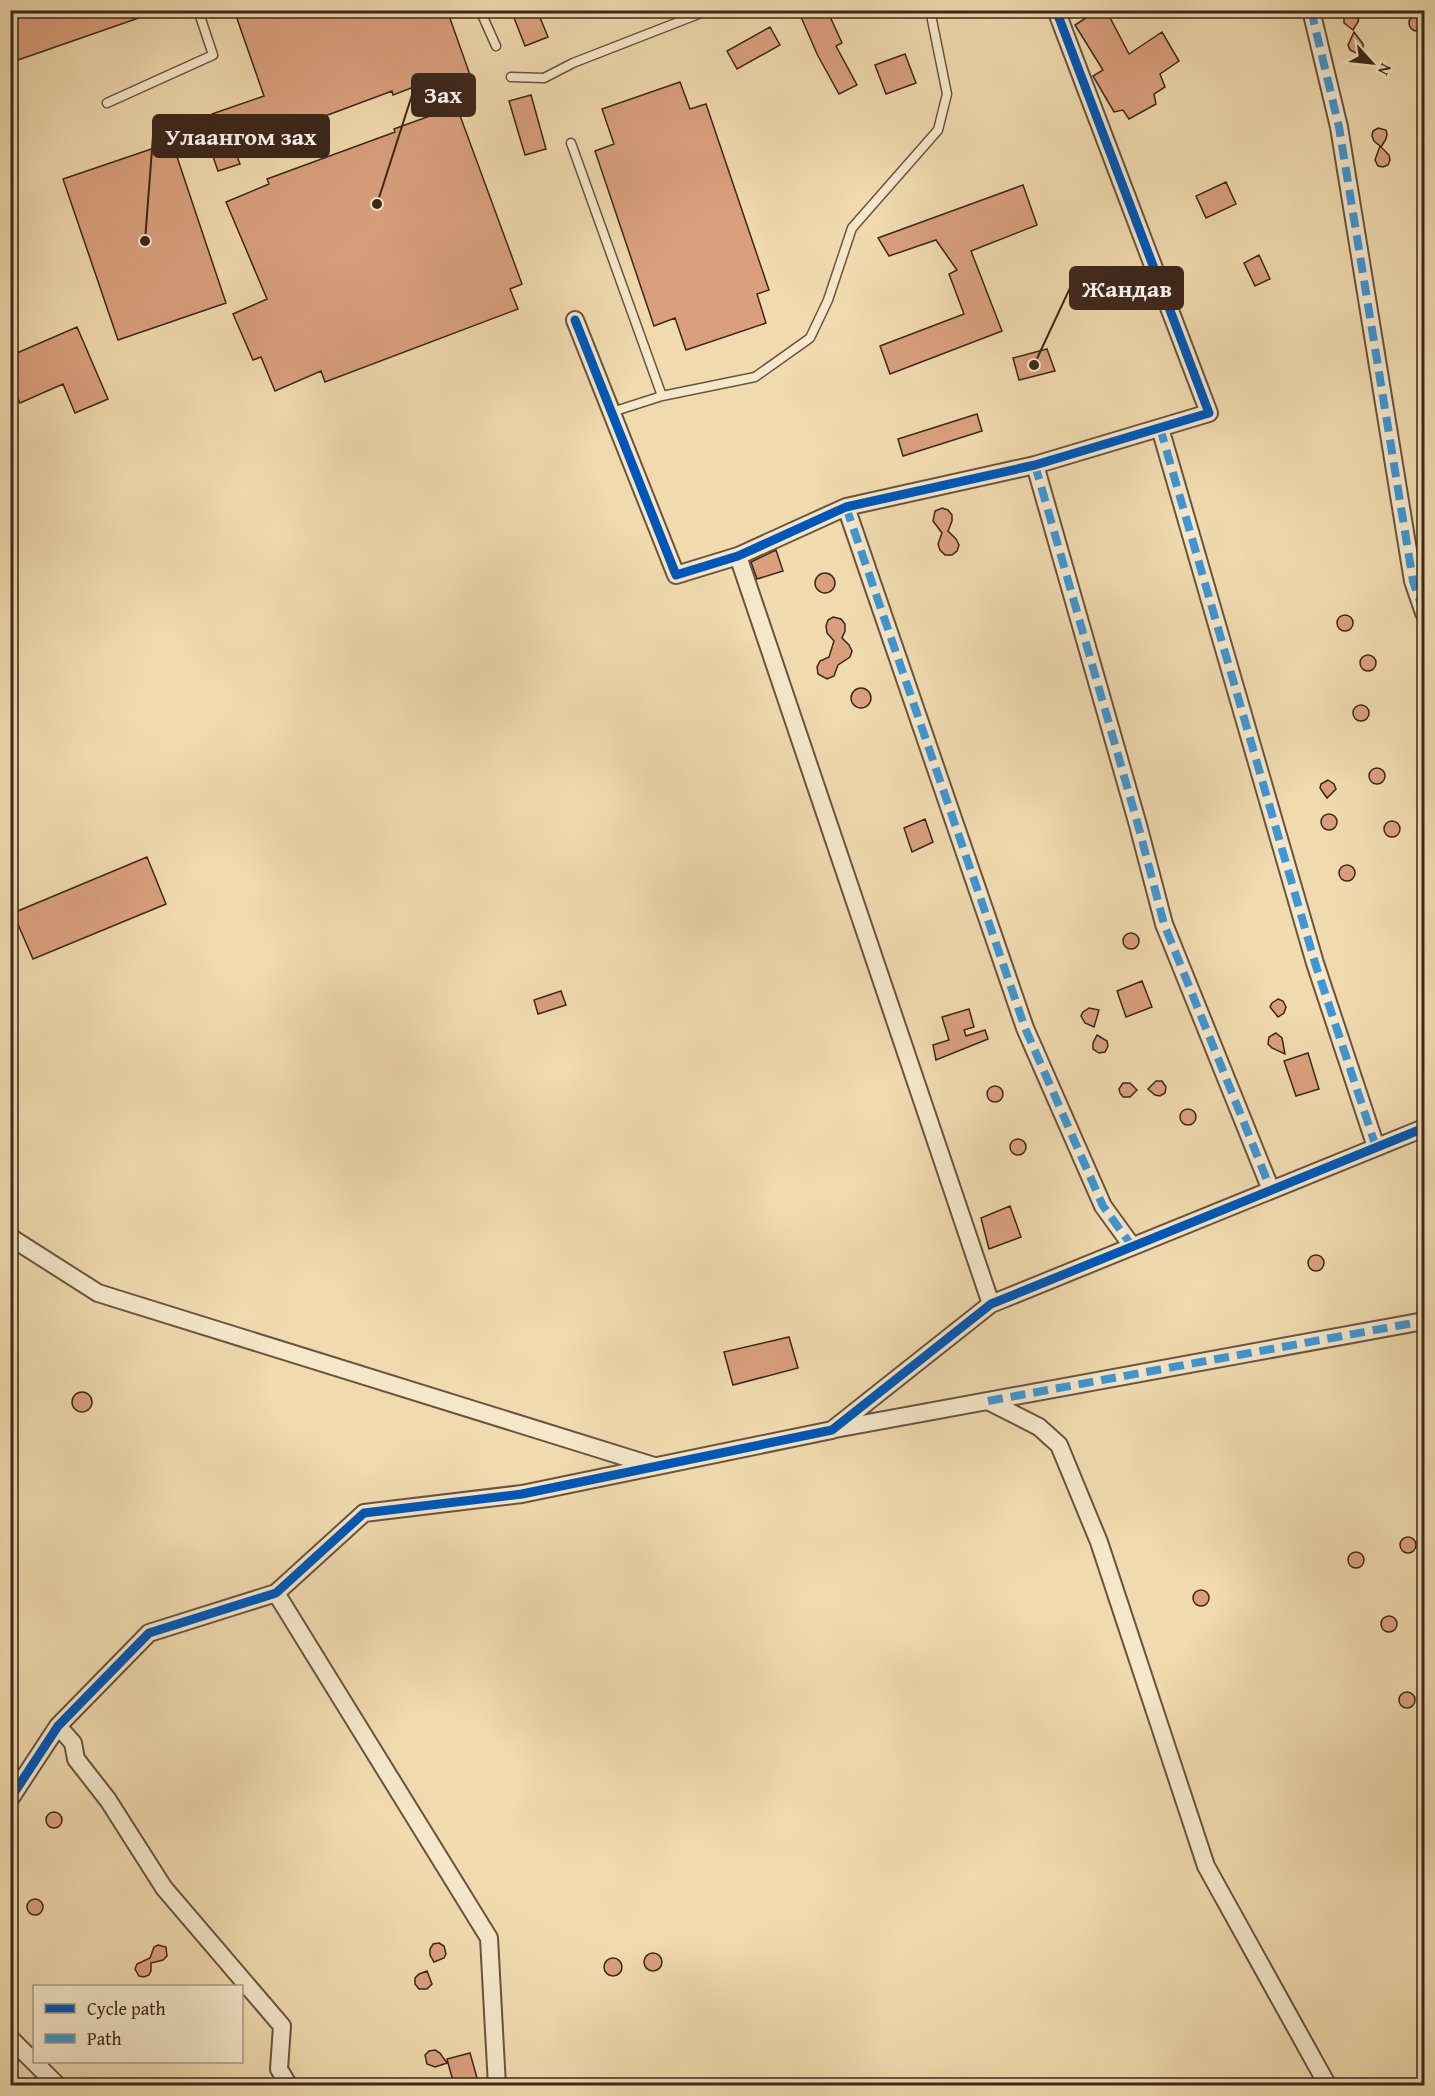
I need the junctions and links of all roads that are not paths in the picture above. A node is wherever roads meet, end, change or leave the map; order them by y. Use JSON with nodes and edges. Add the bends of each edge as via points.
{"nodes":[{"id":1,"x":198,"y":10,"type":"edge"},
{"id":2,"x":480,"y":10,"type":"edge"},
{"id":3,"x":710,"y":10,"type":"edge"},
{"id":4,"x":930,"y":10,"type":"edge"},
{"id":5,"x":1056,"y":10,"type":"edge"},
{"id":6,"x":1311,"y":10,"type":"edge"},
{"id":7,"x":496,"y":46,"type":"dead end"},
{"id":8,"x":511,"y":77,"type":"dead end"},
{"id":9,"x":107,"y":103,"type":"dead end"},
{"id":10,"x":571,"y":143,"type":"dead end"},
{"id":11,"x":575,"y":320,"type":"dead end"},
{"id":12,"x":662,"y":396,"type":"junction"},
{"id":13,"x":612,"y":412,"type":"junction"},
{"id":14,"x":1160,"y":428,"type":"junction"},
{"id":15,"x":1035,"y":465,"type":"junction"},
{"id":16,"x":846,"y":507,"type":"junction"},
{"id":17,"x":738,"y":556,"type":"junction"},
{"id":18,"x":1425,"y":613,"type":"edge"},
{"id":19,"x":1425,"y":1128,"type":"edge"},
{"id":20,"x":1376,"y":1147,"type":"junction"},
{"id":21,"x":1271,"y":1190,"type":"junction"},
{"id":22,"x":10,"y":1238,"type":"edge"},
{"id":23,"x":1132,"y":1246,"type":"junction"},
{"id":24,"x":991,"y":1304,"type":"junction"},
{"id":25,"x":1424,"y":1325,"type":"edge"},
{"id":26,"x":987,"y":1401,"type":"junction"},
{"id":27,"x":832,"y":1430,"type":"junction"},
{"id":28,"x":655,"y":1466,"type":"junction"},
{"id":29,"x":276,"y":1593,"type":"junction"},
{"id":30,"x":58,"y":1726,"type":"junction"},
{"id":31,"x":10,"y":1799,"type":"edge"},
{"id":32,"x":10,"y":2038,"type":"edge"},
{"id":33,"x":33,"y":2061,"type":"edge"},
{"id":34,"x":36,"y":2063,"type":"edge"},
{"id":35,"x":58,"y":2085,"type":"edge"},
{"id":36,"x":289,"y":2085,"type":"edge"},
{"id":37,"x":497,"y":2085,"type":"edge"},
{"id":38,"x":1328,"y":2085,"type":"edge"}],
"edges":[{"from":1,"to":9,"type":"lane","via":[[213,55]]},
{"from":2,"to":7,"type":"lane"},
{"from":3,"to":8,"type":"lane","via":[[544,78]]},
{"from":4,"to":12,"type":"lane","via":[[947,94],[938,130],[852,228],[828,300],[810,338],[755,376]]},
{"from":5,"to":14,"type":"street","via":[[1209,413]]},
{"from":6,"to":18,"type":"street","via":[[1340,127],[1413,581]]},
{"from":10,"to":12,"type":"lane"},
{"from":11,"to":13,"type":"street"},
{"from":12,"to":13,"type":"lane"},
{"from":13,"to":17,"type":"street","via":[[676,574]]},
{"from":14,"to":15,"type":"street"},
{"from":14,"to":20,"type":"street","via":[[1315,963]]},
{"from":15,"to":16,"type":"street"},
{"from":15,"to":21,"type":"street","via":[[1164,924]]},
{"from":16,"to":17,"type":"street"},
{"from":16,"to":23,"type":"street","via":[[1025,1028],[1103,1206]]},
{"from":17,"to":24,"type":"street"},
{"from":19,"to":20,"type":"street"},
{"from":20,"to":21,"type":"street"},
{"from":21,"to":23,"type":"street"},
{"from":22,"to":28,"type":"street","via":[[98,1293]]},
{"from":23,"to":24,"type":"street"},
{"from":24,"to":27,"type":"street"},
{"from":25,"to":26,"type":"street"},
{"from":26,"to":27,"type":"street"},
{"from":26,"to":38,"type":"street","via":[[1039,1427],[1059,1445],[1099,1542],[1206,1866]]},
{"from":27,"to":28,"type":"street"},
{"from":28,"to":29,"type":"street","via":[[522,1494],[364,1513]]},
{"from":29,"to":30,"type":"street","via":[[149,1633]]},
{"from":29,"to":37,"type":"street","via":[[489,1938]]},
{"from":30,"to":31,"type":"street"},
{"from":30,"to":36,"type":"street","via":[[73,1743],[76,1759],[108,1800],[164,1888],[282,2026],[279,2068]]},
{"from":32,"to":33,"type":"street"},
{"from":34,"to":35,"type":"street"}]}
